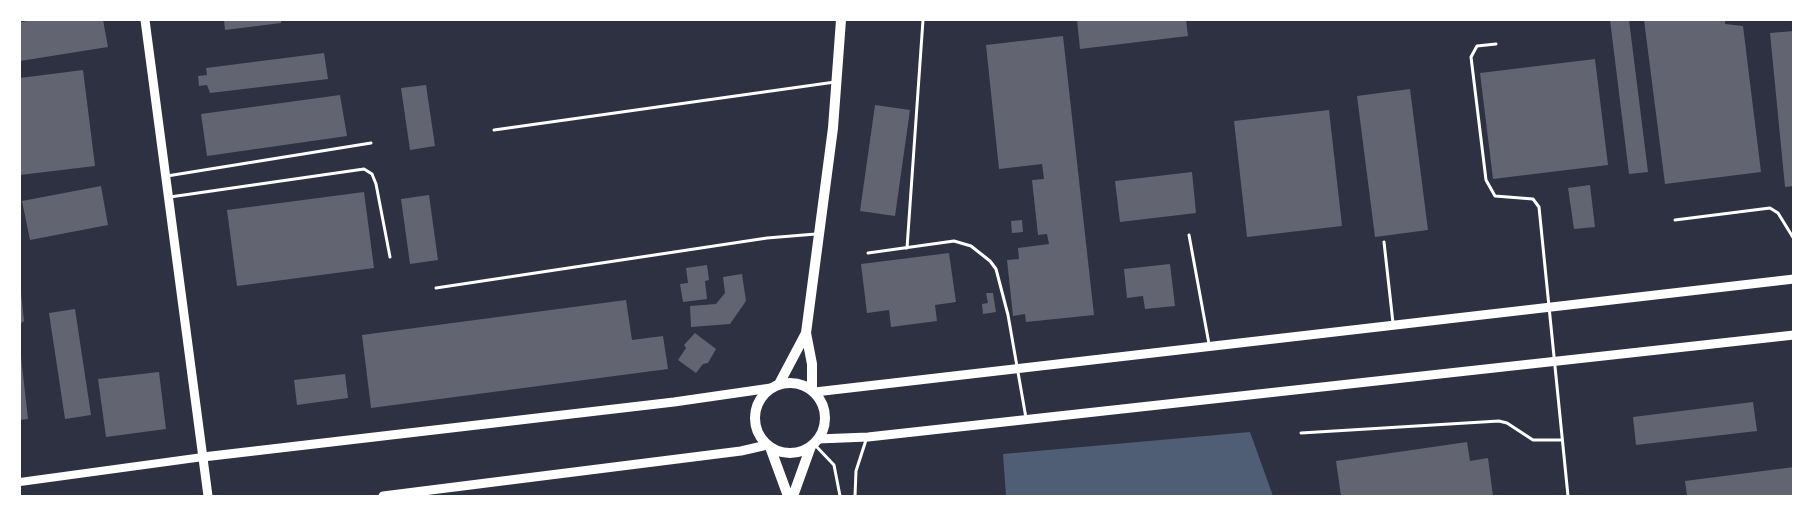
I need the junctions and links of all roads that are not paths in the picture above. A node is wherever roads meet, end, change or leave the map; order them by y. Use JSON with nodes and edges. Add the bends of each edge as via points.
{"nodes":[{"id":1,"x":144,"y":20,"type":"edge"},
{"id":2,"x":841,"y":20,"type":"edge"},
{"id":3,"x":923,"y":20,"type":"edge"},
{"id":4,"x":1496,"y":44,"type":"dead end"},
{"id":5,"x":837,"y":81,"type":"junction"},
{"id":6,"x":494,"y":130,"type":"dead end"},
{"id":7,"x":371,"y":143,"type":"dead end"},
{"id":8,"x":165,"y":177,"type":"junction"},
{"id":9,"x":168,"y":198,"type":"junction"},
{"id":10,"x":1676,"y":220,"type":"dead end"},
{"id":11,"x":820,"y":234,"type":"junction"},
{"id":12,"x":1189,"y":235,"type":"dead end"},
{"id":13,"x":1794,"y":239,"type":"edge"},
{"id":14,"x":1384,"y":242,"type":"dead end"},
{"id":15,"x":907,"y":248,"type":"junction"},
{"id":16,"x":868,"y":253,"type":"dead end"},
{"id":17,"x":390,"y":257,"type":"dead end"},
{"id":18,"x":1794,"y":279,"type":"edge"},
{"id":19,"x":436,"y":288,"type":"dead end"},
{"id":20,"x":1549,"y":308,"type":"junction"},
{"id":21,"x":1393,"y":325,"type":"junction"},
{"id":22,"x":806,"y":333,"type":"junction"},
{"id":23,"x":1794,"y":335,"type":"edge"},
{"id":24,"x":1209,"y":346,"type":"junction"},
{"id":25,"x":1554,"y":362,"type":"junction"},
{"id":26,"x":1019,"y":367,"type":"junction"},
{"id":27,"x":775,"y":386,"type":"junction"},
{"id":28,"x":814,"y":390,"type":"junction"},
{"id":29,"x":1026,"y":418,"type":"junction"},
{"id":30,"x":1301,"y":433,"type":"dead end"},
{"id":31,"x":868,"y":438,"type":"junction"},
{"id":32,"x":1562,"y":440,"type":"junction"},
{"id":33,"x":815,"y":443,"type":"junction"},
{"id":34,"x":769,"y":446,"type":"junction"},
{"id":35,"x":203,"y":457,"type":"junction"},
{"id":36,"x":20,"y":482,"type":"edge"},
{"id":37,"x":208,"y":496,"type":"edge"},
{"id":38,"x":383,"y":496,"type":"edge"},
{"id":39,"x":790,"y":496,"type":"edge"},
{"id":40,"x":840,"y":496,"type":"edge"},
{"id":41,"x":855,"y":496,"type":"edge"},
{"id":42,"x":1568,"y":496,"type":"edge"}],
"edges":[{"from":1,"to":8,"type":"main road"},
{"from":2,"to":5,"type":"main road"},
{"from":3,"to":15,"type":"lane"},
{"from":4,"to":20,"type":"lane","via":[[1477,46],[1471,57],[1486,180],[1495,196],[1533,199],[1539,207]]},
{"from":5,"to":6,"type":"lane"},
{"from":5,"to":11,"type":"main road"},
{"from":7,"to":8,"type":"lane"},
{"from":8,"to":9,"type":"main road"},
{"from":9,"to":17,"type":"lane","via":[[364,169],[372,174],[376,184]]},
{"from":9,"to":35,"type":"main road"},
{"from":10,"to":13,"type":"lane","via":[[1770,208],[1778,213]]},
{"from":11,"to":19,"type":"lane","via":[[767,238]]},
{"from":11,"to":22,"type":"main road"},
{"from":12,"to":24,"type":"lane"},
{"from":14,"to":21,"type":"lane"},
{"from":15,"to":16,"type":"lane"},
{"from":15,"to":26,"type":"lane","via":[[962,242],[990,261],[996,269]]},
{"from":18,"to":20,"type":"main road"},
{"from":20,"to":21,"type":"main road"},
{"from":20,"to":25,"type":"lane"},
{"from":21,"to":24,"type":"main road"},
{"from":22,"to":27,"type":"main road"},
{"from":22,"to":28,"type":"main road"},
{"from":23,"to":25,"type":"main road"},
{"from":24,"to":26,"type":"main road"},
{"from":25,"to":29,"type":"main road"},
{"from":25,"to":32,"type":"lane"},
{"from":26,"to":28,"type":"main road"},
{"from":26,"to":29,"type":"lane"},
{"from":27,"to":28,"type":"main road","via":[[798,383]]},
{"from":27,"to":34,"type":"main road","via":[[762,396],[754,417],[756,429]]},
{"from":27,"to":35,"type":"main road","via":[[674,402]]},
{"from":28,"to":33,"type":"main road","via":[[825,420]]},
{"from":29,"to":31,"type":"main road"},
{"from":30,"to":32,"type":"lane","via":[[1499,421],[1533,440]]},
{"from":31,"to":33,"type":"main road"},
{"from":31,"to":41,"type":"lane","via":[[859,459]]},
{"from":32,"to":42,"type":"lane"},
{"from":33,"to":34,"type":"main road","via":[[791,453]]},
{"from":33,"to":39,"type":"main road"},
{"from":33,"to":40,"type":"lane","via":[[834,465]]},
{"from":34,"to":38,"type":"main road"},
{"from":34,"to":39,"type":"main road"},
{"from":35,"to":36,"type":"street"},
{"from":35,"to":37,"type":"main road"}]}
